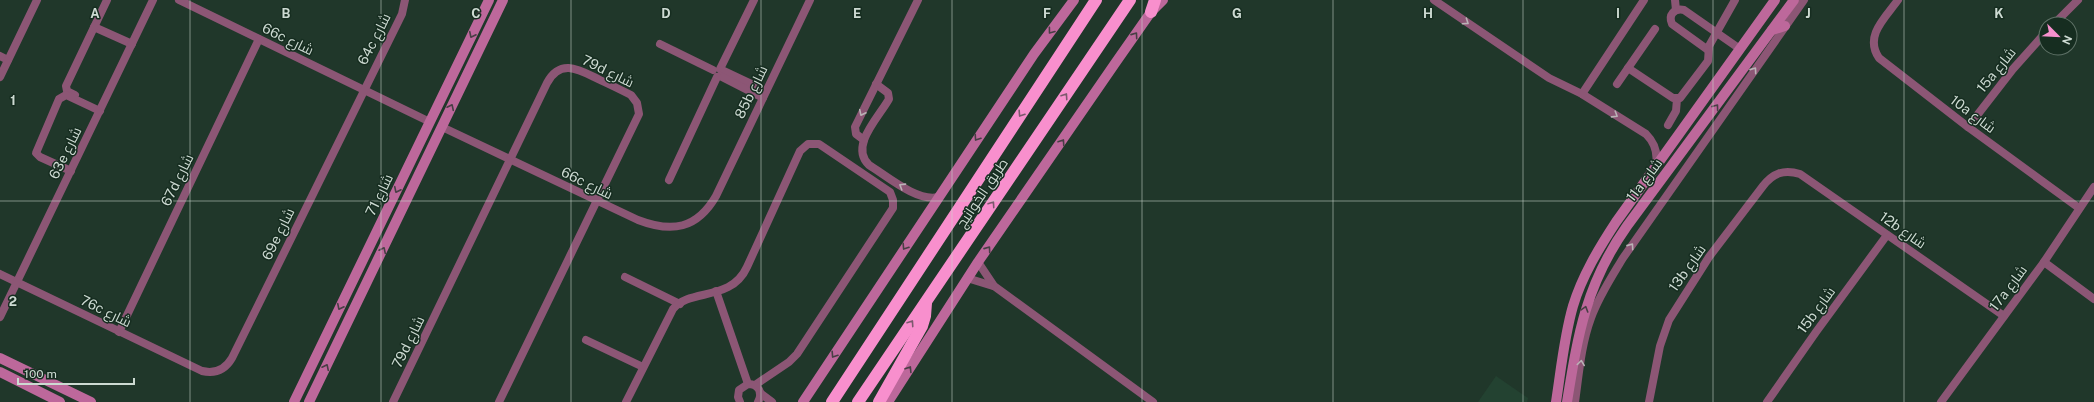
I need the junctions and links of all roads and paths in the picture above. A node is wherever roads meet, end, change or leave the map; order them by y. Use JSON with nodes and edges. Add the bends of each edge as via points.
{"nodes":[{"id":1,"x":37,"y":0,"type":"edge"},
{"id":2,"x":107,"y":0,"type":"edge"},
{"id":3,"x":153,"y":0,"type":"edge"},
{"id":4,"x":179,"y":0,"type":"edge"},
{"id":5,"x":405,"y":0,"type":"edge"},
{"id":6,"x":489,"y":0,"type":"edge"},
{"id":7,"x":503,"y":0,"type":"edge"},
{"id":8,"x":754,"y":0,"type":"edge"},
{"id":9,"x":810,"y":0,"type":"edge"},
{"id":10,"x":918,"y":0,"type":"edge"},
{"id":11,"x":1074,"y":0,"type":"edge"},
{"id":12,"x":1096,"y":0,"type":"edge"},
{"id":13,"x":1130,"y":0,"type":"edge"},
{"id":14,"x":1155,"y":0,"type":"edge"},
{"id":15,"x":1162,"y":0,"type":"edge"},
{"id":16,"x":1434,"y":0,"type":"edge"},
{"id":17,"x":1644,"y":0,"type":"edge"},
{"id":18,"x":1675,"y":0,"type":"edge"},
{"id":19,"x":1735,"y":0,"type":"edge"},
{"id":20,"x":1775,"y":0,"type":"edge"},
{"id":21,"x":1778,"y":0,"type":"edge"},
{"id":22,"x":1794,"y":0,"type":"edge"},
{"id":23,"x":1804,"y":0,"type":"edge"},
{"id":24,"x":1898,"y":0,"type":"edge"},
{"id":25,"x":2078,"y":0,"type":"edge"},
{"id":26,"x":1676,"y":10,"type":"junction"},
{"id":27,"x":1151,"y":12,"type":"junction"},
{"id":28,"x":2062,"y":16,"type":"edge"},
{"id":29,"x":1785,"y":26,"type":"junction"},
{"id":30,"x":94,"y":27,"type":"junction"},
{"id":31,"x":1655,"y":29,"type":"dead end"},
{"id":32,"x":1772,"y":30,"type":"junction"},
{"id":33,"x":1716,"y":32,"type":"junction"},
{"id":34,"x":259,"y":39,"type":"junction"},
{"id":35,"x":2038,"y":41,"type":"edge"},
{"id":36,"x":132,"y":44,"type":"junction"},
{"id":37,"x":660,"y":44,"type":"dead end"},
{"id":38,"x":1740,"y":49,"type":"junction"},
{"id":39,"x":1708,"y":50,"type":"junction"},
{"id":40,"x":0,"y":56,"type":"edge"},
{"id":41,"x":8,"y":60,"type":"junction"},
{"id":42,"x":1628,"y":68,"type":"junction"},
{"id":43,"x":718,"y":72,"type":"junction"},
{"id":44,"x":0,"y":77,"type":"edge"},
{"id":45,"x":876,"y":84,"type":"junction"},
{"id":46,"x":1617,"y":84,"type":"dead end"},
{"id":47,"x":363,"y":89,"type":"junction"},
{"id":48,"x":1582,"y":94,"type":"junction"},
{"id":49,"x":764,"y":95,"type":"junction"},
{"id":50,"x":1677,"y":99,"type":"junction"},
{"id":51,"x":101,"y":109,"type":"junction"},
{"id":52,"x":430,"y":122,"type":"junction"},
{"id":53,"x":1703,"y":124,"type":"junction"},
{"id":54,"x":1668,"y":125,"type":"dead end"},
{"id":55,"x":442,"y":127,"type":"junction"},
{"id":56,"x":1968,"y":127,"type":"junction"},
{"id":57,"x":1679,"y":133,"type":"junction"},
{"id":58,"x":864,"y":140,"type":"junction"},
{"id":59,"x":510,"y":161,"type":"junction"},
{"id":60,"x":1656,"y":166,"type":"junction"},
{"id":61,"x":71,"y":171,"type":"junction"},
{"id":62,"x":1785,"y":171,"type":"joint"},
{"id":63,"x":417,"y":180,"type":"junction"},
{"id":64,"x":669,"y":180,"type":"dead end"},
{"id":65,"x":1657,"y":186,"type":"junction"},
{"id":66,"x":2094,"y":187,"type":"edge"},
{"id":67,"x":716,"y":196,"type":"joint"},
{"id":68,"x":938,"y":197,"type":"junction"},
{"id":69,"x":597,"y":202,"type":"junction"},
{"id":70,"x":2079,"y":208,"type":"junction"},
{"id":71,"x":1887,"y":236,"type":"junction"},
{"id":72,"x":978,"y":262,"type":"junction"},
{"id":73,"x":2044,"y":262,"type":"junction"},
{"id":74,"x":0,"y":274,"type":"edge"},
{"id":75,"x":625,"y":277,"type":"dead end"},
{"id":76,"x":967,"y":278,"type":"junction"},
{"id":77,"x":17,"y":282,"type":"junction"},
{"id":78,"x":994,"y":286,"type":"junction"},
{"id":79,"x":716,"y":292,"type":"junction"},
{"id":80,"x":2094,"y":299,"type":"edge"},
{"id":81,"x":926,"y":301,"type":"junction"},
{"id":82,"x":680,"y":304,"type":"junction"},
{"id":83,"x":2004,"y":316,"type":"junction"},
{"id":84,"x":0,"y":317,"type":"edge"},
{"id":85,"x":119,"y":332,"type":"junction"},
{"id":86,"x":586,"y":340,"type":"dead end"},
{"id":87,"x":0,"y":358,"type":"edge"},
{"id":88,"x":0,"y":367,"type":"edge"},
{"id":89,"x":643,"y":367,"type":"junction"},
{"id":90,"x":21,"y":368,"type":"junction"},
{"id":91,"x":202,"y":371,"type":"joint"},
{"id":92,"x":0,"y":372,"type":"edge"},
{"id":93,"x":752,"y":385,"type":"junction"},
{"id":94,"x":761,"y":399,"type":"edge"},
{"id":95,"x":60,"y":402,"type":"edge"},
{"id":96,"x":78,"y":402,"type":"edge"},
{"id":97,"x":91,"y":402,"type":"edge"},
{"id":98,"x":294,"y":402,"type":"edge"},
{"id":99,"x":309,"y":402,"type":"edge"},
{"id":100,"x":393,"y":402,"type":"edge"},
{"id":101,"x":499,"y":402,"type":"edge"},
{"id":102,"x":626,"y":402,"type":"edge"},
{"id":103,"x":740,"y":402,"type":"edge"},
{"id":104,"x":772,"y":402,"type":"edge"},
{"id":105,"x":803,"y":402,"type":"edge"},
{"id":106,"x":832,"y":402,"type":"edge"},
{"id":107,"x":858,"y":402,"type":"edge"},
{"id":108,"x":879,"y":402,"type":"edge"},
{"id":109,"x":888,"y":402,"type":"edge"},
{"id":110,"x":1154,"y":402,"type":"edge"},
{"id":111,"x":1556,"y":402,"type":"edge"},
{"id":112,"x":1567,"y":402,"type":"edge"},
{"id":113,"x":1575,"y":402,"type":"edge"},
{"id":114,"x":1649,"y":402,"type":"edge"},
{"id":115,"x":1767,"y":402,"type":"edge"},
{"id":116,"x":1941,"y":402,"type":"edge"}],
"edges":[{"from":1,"to":41,"type":"street"},
{"from":2,"to":30,"type":"street"},
{"from":3,"to":36,"type":"street","name":"63e شارع"},
{"from":4,"to":34,"type":"street","name":"66c شارع"},
{"from":5,"to":47,"type":"street","name":"64c شارع","via":[[402,14]]},
{"from":6,"to":52,"type":"street","name":"شارع 71","one_way":true},
{"from":55,"to":7,"type":"street","name":"شارع 71","one_way":true},
{"from":8,"to":43,"type":"street"},
{"from":9,"to":49,"type":"street","name":"85b شارع"},
{"from":10,"to":45,"type":"street"},
{"from":11,"to":68,"type":"street","one_way":true,"via":[[1034,54]]},
{"from":12,"to":106,"type":"highway","name":"طريق الخوانيج","one_way":true},
{"from":81,"to":13,"type":"highway","name":"طريق الخوانيج","one_way":true},
{"from":14,"to":27,"type":"highway"},
{"from":15,"to":27,"type":"street"},
{"from":16,"to":48,"type":"street","one_way":true,"via":[[1553,81]]},
{"from":17,"to":48,"type":"street"},
{"from":18,"to":26,"type":"street"},
{"from":19,"to":33,"type":"street"},
{"from":20,"to":38,"type":"street","name":"11a شارع"},
{"from":21,"to":53,"type":"street","via":[[1772,15],[1701,112],[1700,120]]},
{"from":22,"to":32,"type":"street","name":"11a شارع"},
{"from":23,"to":29,"type":"street","name":"11a شارع"},
{"from":24,"to":56,"type":"street","name":"10a شارع","via":[[1874,34],[1873,46],[1879,58]]},
{"from":25,"to":28,"type":"street"},
{"from":26,"to":33,"type":"street","via":[[1684,10]]},
{"from":26,"to":39,"type":"street","via":[[1670,18],[1672,24]]},
{"from":72,"to":27,"type":"street","one_way":true},
{"from":29,"to":32,"type":"street"},
{"from":113,"to":29,"type":"street","name":"11a شارع","one_way":true,"via":[[1586,335],[1604,288],[1622,258]]},
{"from":30,"to":36,"type":"street"},
{"from":30,"to":51,"type":"street","via":[[66,88]]},
{"from":31,"to":42,"type":"street"},
{"from":53,"to":32,"type":"street","name":"11a شارع","one_way":true},
{"from":33,"to":38,"type":"street"},
{"from":33,"to":39,"type":"street"},
{"from":34,"to":47,"type":"street","name":"66c شارع"},
{"from":34,"to":85,"type":"street","name":"67d شارع"},
{"from":35,"to":56,"type":"street","name":"15a شارع"},
{"from":36,"to":51,"type":"street","name":"63e شارع"},
{"from":37,"to":43,"type":"street"},
{"from":38,"to":57,"type":"street","name":"11a شارع"},
{"from":39,"to":50,"type":"street","via":[[1708,61]]},
{"from":40,"to":41,"type":"street"},
{"from":41,"to":44,"type":"street"},
{"from":42,"to":46,"type":"street"},
{"from":42,"to":50,"type":"street"},
{"from":43,"to":49,"type":"street"},
{"from":43,"to":64,"type":"street"},
{"from":45,"to":58,"type":"street","one_way":true,"via":[[855,130]]},
{"from":45,"to":58,"type":"street","via":[[888,93],[889,99]]},
{"from":47,"to":52,"type":"street","name":"66c شارع"},
{"from":47,"to":91,"type":"street","name":"69e شارع","via":[[232,358],[223,369],[216,372]]},
{"from":48,"to":60,"type":"street","one_way":true,"via":[[1649,137],[1656,150]]},
{"from":49,"to":67,"type":"street","name":"85b شارع"},
{"from":50,"to":54,"type":"street","via":[[1676,111]]},
{"from":51,"to":61,"type":"street","name":"63e شارع"},
{"from":51,"to":61,"type":"street","via":[[66,95],[59,99],[36,152],[38,156]]},
{"from":52,"to":63,"type":"street","via":[[431,132],[411,175]]},
{"from":52,"to":98,"type":"street","name":"شارع 71","one_way":true},
{"from":53,"to":65,"type":"street","name":"11a شارع"},
{"from":55,"to":59,"type":"street","name":"66c شارع"},
{"from":55,"to":63,"type":"street","name":"شارع 71"},
{"from":56,"to":70,"type":"street","name":"10a شارع"},
{"from":57,"to":60,"type":"street","name":"11a شارع"},
{"from":57,"to":65,"type":"street","via":[[1682,143],[1666,165]]},
{"from":68,"to":58,"type":"street","one_way":true,"via":[[928,199],[917,195],[869,165],[862,153]]},
{"from":59,"to":69,"type":"street","name":"66c شارع"},
{"from":59,"to":69,"type":"street","name":"79d شارع","via":[[547,83],[555,72],[574,68],[627,93],[637,103],[638,118]]},
{"from":59,"to":100,"type":"street","name":"79d شارع"},
{"from":60,"to":111,"type":"street","name":"11a شارع","via":[[1606,236],[1582,281],[1570,319]]},
{"from":61,"to":77,"type":"street","name":"63e شارع"},
{"from":62,"to":71,"type":"street","name":"12b شارع","via":[[1800,174]]},
{"from":62,"to":114,"type":"street","name":"13b شارع","via":[[1767,180],[1676,308],[1660,346]]},
{"from":99,"to":63,"type":"street","name":"شارع 71","one_way":true},
{"from":112,"to":65,"type":"street","name":"11a شارع","one_way":true,"via":[[1577,340],[1592,288],[1618,238]]},
{"from":66,"to":70,"type":"street","name":"17a شارع"},
{"from":67,"to":69,"type":"street","name":"66c شارع","via":[[700,217],[676,227],[664,228],[650,225]]},
{"from":68,"to":105,"type":"street","one_way":true},
{"from":69,"to":101,"type":"street","name":"79d شارع"},
{"from":70,"to":73,"type":"street","name":"17a شارع"},
{"from":71,"to":83,"type":"street","name":"12b شارع"},
{"from":71,"to":115,"type":"street","name":"15b شارع"},
{"from":72,"to":76,"type":"street"},
{"from":72,"to":78,"type":"street"},
{"from":73,"to":80,"type":"street"},
{"from":73,"to":83,"type":"street","name":"17a شارع"},
{"from":74,"to":77,"type":"street","name":"76c شارع"},
{"from":75,"to":82,"type":"street"},
{"from":76,"to":78,"type":"street"},
{"from":109,"to":76,"type":"street","one_way":true},
{"from":77,"to":84,"type":"street","name":"63e شارع"},
{"from":77,"to":85,"type":"street","name":"76c شارع"},
{"from":78,"to":110,"type":"street"},
{"from":79,"to":82,"type":"street"},
{"from":79,"to":93,"type":"street"},
{"from":79,"to":93,"type":"street","via":[[731,286],[743,276],[800,151],[805,146],[812,143],[823,146],[892,196],[894,204],[891,212],[797,354],[789,362]]},
{"from":107,"to":81,"type":"highway","name":"طريق الخوانيج","one_way":true},
{"from":81,"to":108,"type":"highway","via":[[922,326]]},
{"from":82,"to":89,"type":"street","via":[[671,312]]},
{"from":83,"to":116,"type":"street","name":"17a شارع"},
{"from":85,"to":91,"type":"street","name":"76c شارع"},
{"from":86,"to":89,"type":"street"},
{"from":87,"to":90,"type":"street"},
{"from":88,"to":90,"type":"street","via":[[18,374],[22,372]]},
{"from":89,"to":102,"type":"street"},
{"from":90,"to":97,"type":"street"},
{"from":92,"to":95,"type":"street"},
{"from":93,"to":94,"type":"street"},
{"from":93,"to":103,"type":"street","via":[[739,390]]},
{"from":94,"to":104,"type":"street"},
{"from":95,"to":96,"type":"street","via":[[64,397]]}]}
